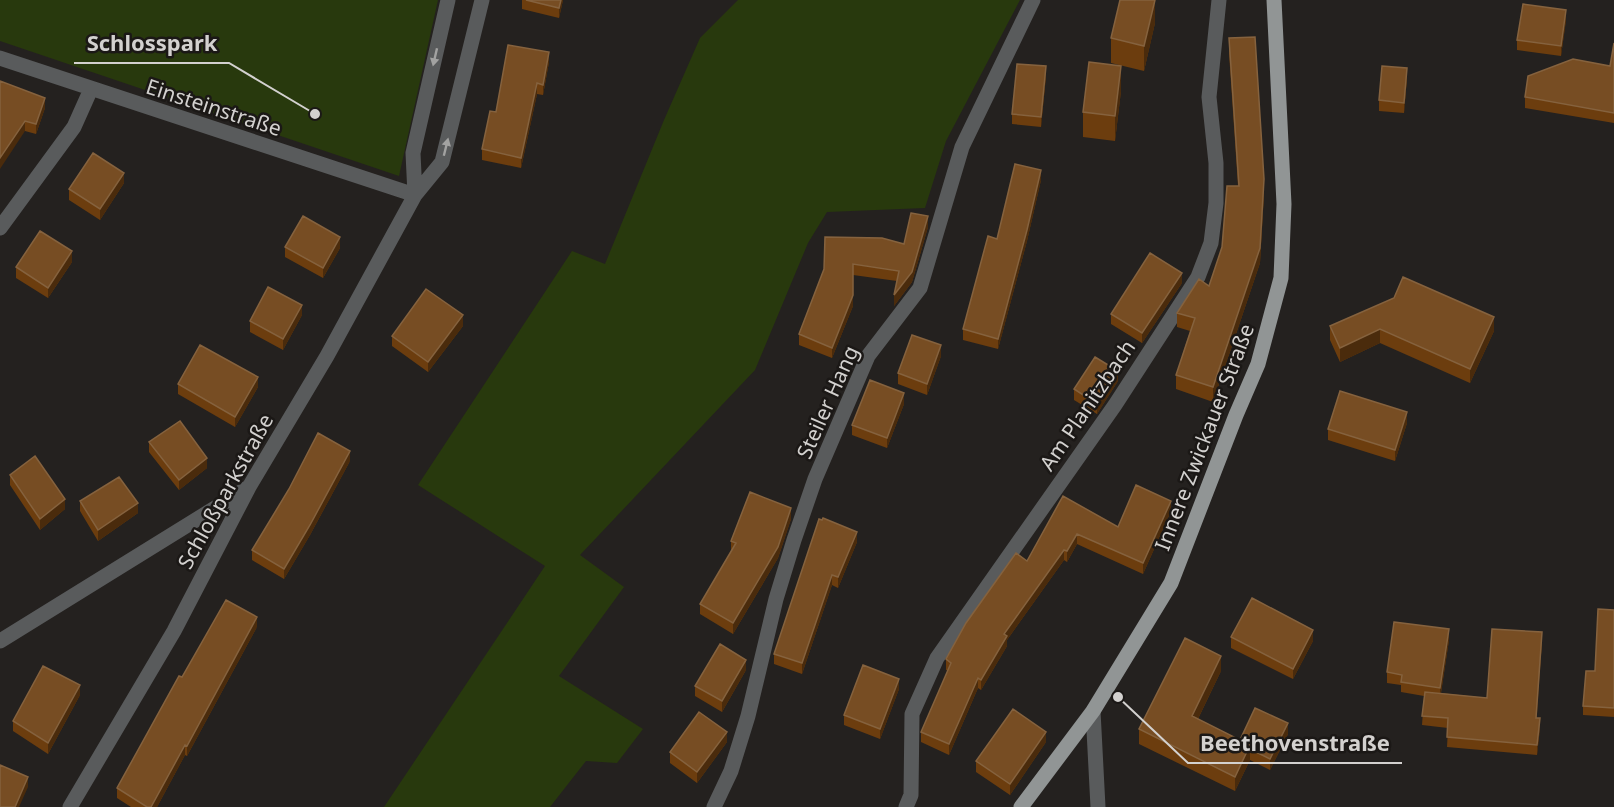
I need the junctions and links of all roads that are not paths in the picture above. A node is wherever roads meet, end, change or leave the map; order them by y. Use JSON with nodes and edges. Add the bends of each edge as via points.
{"nodes":[{"id":1,"x":448,"y":0,"type":"edge"},
{"id":2,"x":482,"y":0,"type":"edge"},
{"id":3,"x":1033,"y":0,"type":"edge"},
{"id":4,"x":1219,"y":0,"type":"edge"},
{"id":5,"x":1274,"y":0,"type":"edge"},
{"id":6,"x":0,"y":58,"type":"edge"},
{"id":7,"x":90,"y":88,"type":"junction"},
{"id":8,"x":415,"y":195,"type":"junction"},
{"id":9,"x":0,"y":228,"type":"edge"},
{"id":10,"x":249,"y":487,"type":"junction"},
{"id":11,"x":0,"y":641,"type":"edge"},
{"id":12,"x":1094,"y":711,"type":"junction"},
{"id":13,"x":70,"y":807,"type":"edge"},
{"id":14,"x":714,"y":807,"type":"edge"},
{"id":15,"x":906,"y":807,"type":"edge"},
{"id":16,"x":1021,"y":807,"type":"edge"},
{"id":17,"x":1098,"y":807,"type":"edge"}],
"edges":[{"from":1,"to":8,"type":"street","one_way":true,"via":[[413,153]]},
{"from":8,"to":2,"type":"street","name":"Schloßparkstraße","one_way":true,"via":[[442,162]]},
{"from":3,"to":14,"type":"street","name":"Steiler Hang","via":[[962,147],[920,288],[868,356],[816,479],[794,540],[738,749]]},
{"from":4,"to":15,"type":"street","name":"Am Planitzbach","via":[[1209,98],[1216,203],[1211,243],[1198,277],[1115,405],[937,658],[912,714],[911,795]]},
{"from":5,"to":12,"type":"main road","name":"Innere Zwickauer Straße","via":[[1284,204],[1281,278],[1258,364],[1171,583]]},
{"from":6,"to":7,"type":"street","name":"Einsteinstraße"},
{"from":7,"to":8,"type":"street","name":"Einsteinstraße"},
{"from":7,"to":9,"type":"street","via":[[74,127]]},
{"from":8,"to":10,"type":"street","name":"Schloßparkstraße","via":[[327,356]]},
{"from":10,"to":11,"type":"street"},
{"from":10,"to":13,"type":"street","name":"Schloßparkstraße","via":[[174,631]]},
{"from":12,"to":16,"type":"main road","name":"Innere Zwickauer Straße"},
{"from":12,"to":17,"type":"street"}]}
